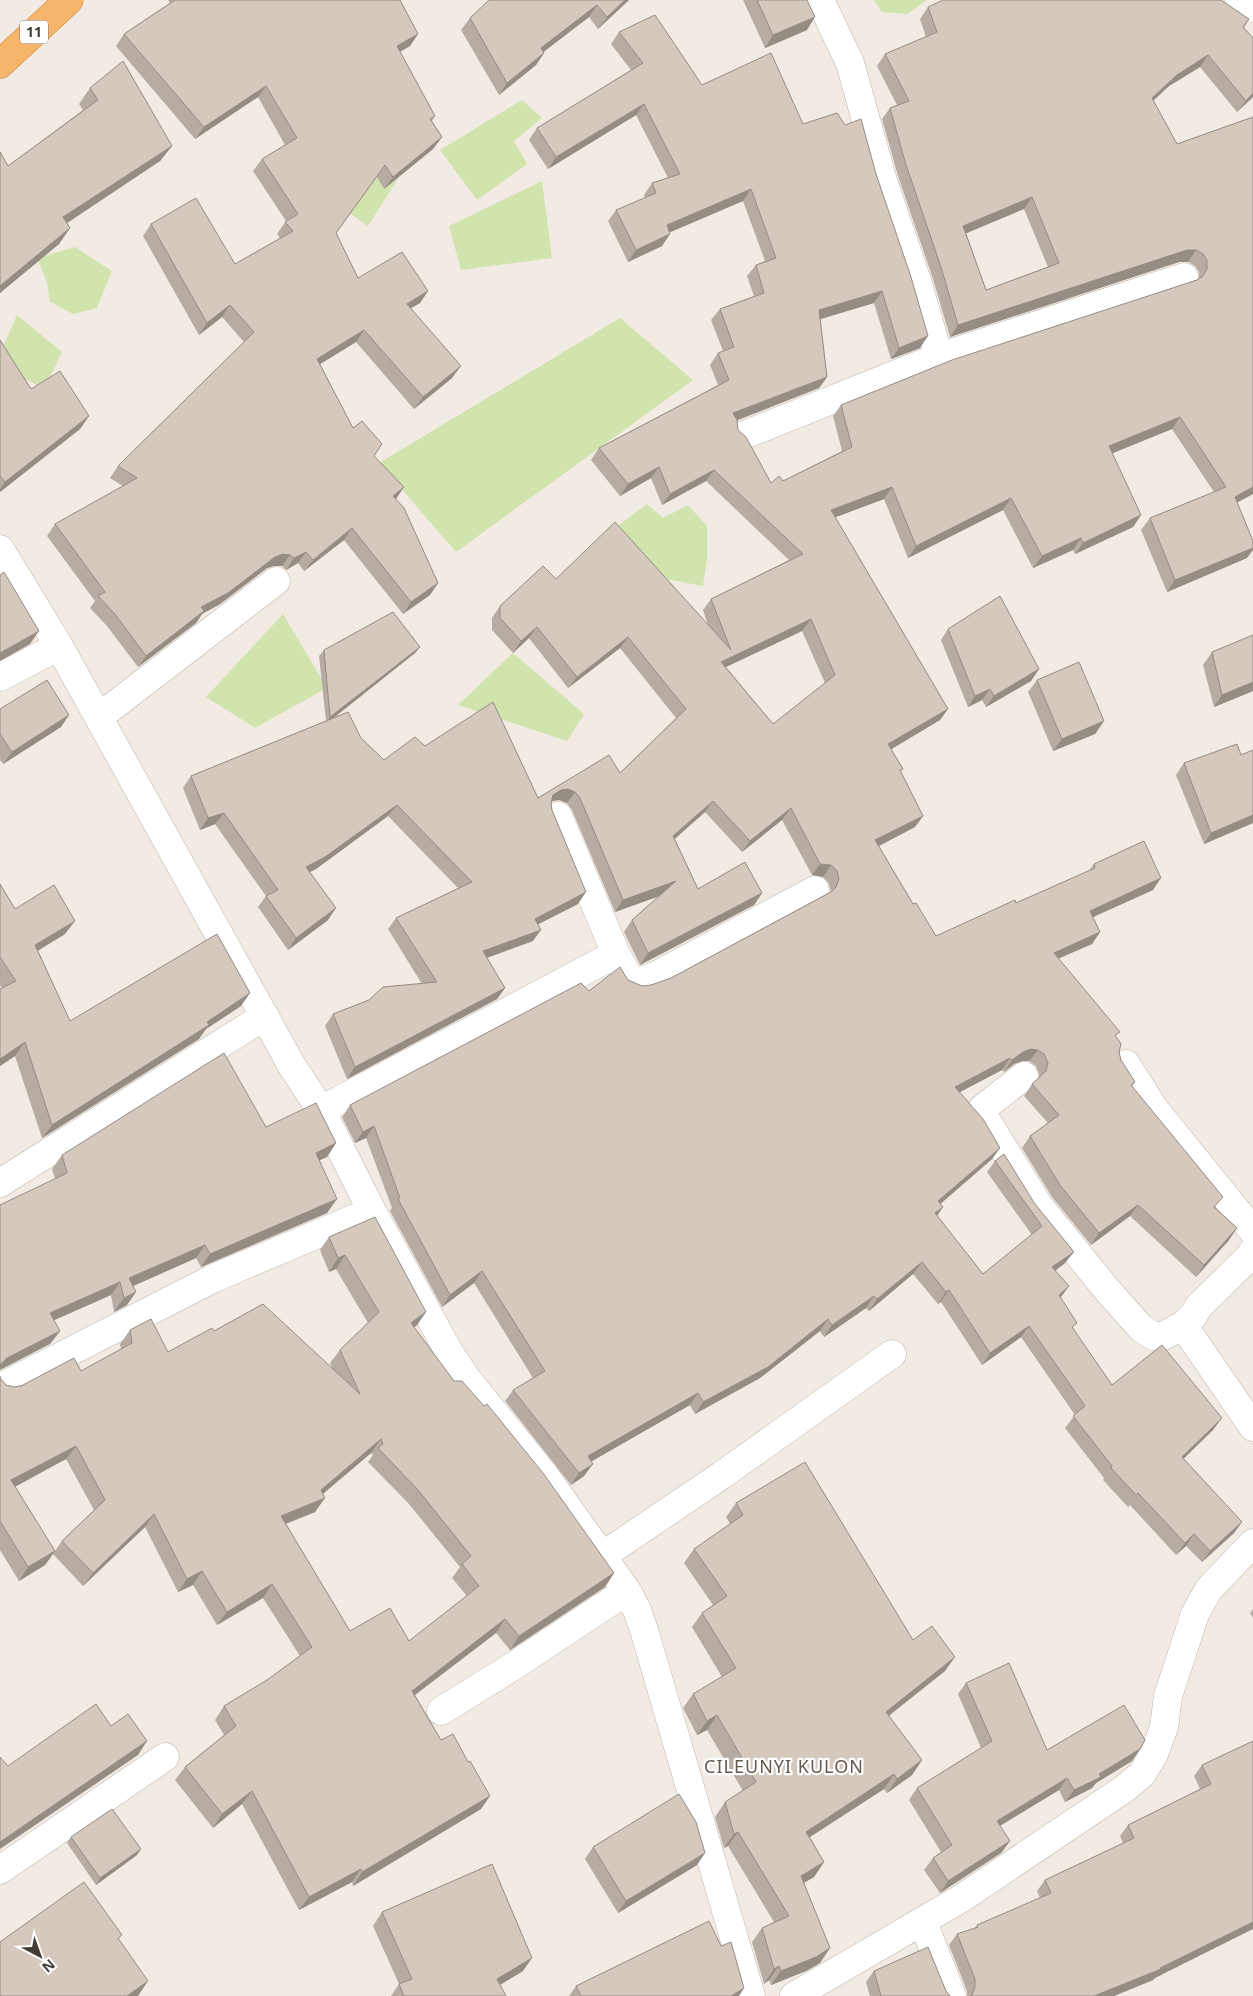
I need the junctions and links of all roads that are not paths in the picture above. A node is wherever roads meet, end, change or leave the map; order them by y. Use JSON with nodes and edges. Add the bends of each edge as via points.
{"nodes":[{"id":1,"x":69,"y":0,"type":"edge"},
{"id":2,"x":820,"y":0,"type":"edge"},
{"id":3,"x":1239,"y":0,"type":"edge"},
{"id":4,"x":1253,"y":8,"type":"edge"},
{"id":5,"x":0,"y":64,"type":"edge"},
{"id":6,"x":1184,"y":277,"type":"dead end"},
{"id":7,"x":938,"y":357,"type":"junction"},
{"id":8,"x":744,"y":435,"type":"edge"},
{"id":9,"x":0,"y":549,"type":"edge"},
{"id":10,"x":276,"y":580,"type":"dead end"},
{"id":11,"x":60,"y":646,"type":"junction"},
{"id":12,"x":0,"y":677,"type":"edge"},
{"id":13,"x":99,"y":717,"type":"junction"},
{"id":14,"x":558,"y":816,"type":"dead end"},
{"id":15,"x":815,"y":890,"type":"dead end"},
{"id":16,"x":616,"y":954,"type":"junction"},
{"id":17,"x":265,"y":1016,"type":"junction"},
{"id":18,"x":1126,"y":1064,"type":"edge"},
{"id":19,"x":1024,"y":1076,"type":"dead end"},
{"id":20,"x":321,"y":1110,"type":"junction"},
{"id":21,"x":0,"y":1183,"type":"edge"},
{"id":22,"x":372,"y":1211,"type":"junction"},
{"id":23,"x":1253,"y":1231,"type":"edge"},
{"id":24,"x":1253,"y":1251,"type":"edge"},
{"id":25,"x":1183,"y":1325,"type":"junction"},
{"id":26,"x":892,"y":1354,"type":"dead end"},
{"id":27,"x":5,"y":1385,"type":"edge"},
{"id":28,"x":1253,"y":1427,"type":"edge"},
{"id":29,"x":1253,"y":1543,"type":"edge"},
{"id":30,"x":602,"y":1556,"type":"junction"},
{"id":31,"x":627,"y":1591,"type":"junction"},
{"id":32,"x":441,"y":1711,"type":"dead end"},
{"id":33,"x":165,"y":1757,"type":"dead end"},
{"id":34,"x":0,"y":1870,"type":"edge"},
{"id":35,"x":923,"y":1922,"type":"junction"},
{"id":36,"x":801,"y":1995,"type":"edge"},
{"id":37,"x":751,"y":1996,"type":"edge"},
{"id":38,"x":952,"y":1996,"type":"edge"}],
"edges":[{"from":1,"to":5,"type":"highway","number":"11"},
{"from":2,"to":7,"type":"street","via":[[850,63]]},
{"from":3,"to":4,"type":"street"},
{"from":6,"to":7,"type":"street"},
{"from":7,"to":8,"type":"street"},
{"from":9,"to":11,"type":"street"},
{"from":10,"to":13,"type":"street"},
{"from":11,"to":12,"type":"street"},
{"from":11,"to":13,"type":"street"},
{"from":13,"to":17,"type":"street"},
{"from":14,"to":16,"type":"street"},
{"from":15,"to":16,"type":"street","via":[[655,976],[638,982],[630,980]]},
{"from":16,"to":20,"type":"street"},
{"from":17,"to":20,"type":"street"},
{"from":17,"to":21,"type":"street"},
{"from":18,"to":23,"type":"street","via":[[1153,1107]]},
{"from":19,"to":25,"type":"street","via":[[983,1108],[982,1113],[1039,1206],[1108,1292],[1148,1333],[1163,1336]]},
{"from":20,"to":22,"type":"street"},
{"from":22,"to":27,"type":"street","via":[[212,1279]]},
{"from":22,"to":30,"type":"street","via":[[467,1379],[546,1477]]},
{"from":24,"to":25,"type":"street"},
{"from":25,"to":28,"type":"street"},
{"from":26,"to":30,"type":"street"},
{"from":29,"to":35,"type":"street","via":[[1209,1589],[1195,1614],[1168,1696],[1164,1727],[1142,1774]]},
{"from":30,"to":31,"type":"street"},
{"from":31,"to":32,"type":"street"},
{"from":31,"to":37,"type":"street","via":[[645,1633]]},
{"from":33,"to":34,"type":"street"},
{"from":35,"to":36,"type":"street"},
{"from":35,"to":38,"type":"street"}]}
